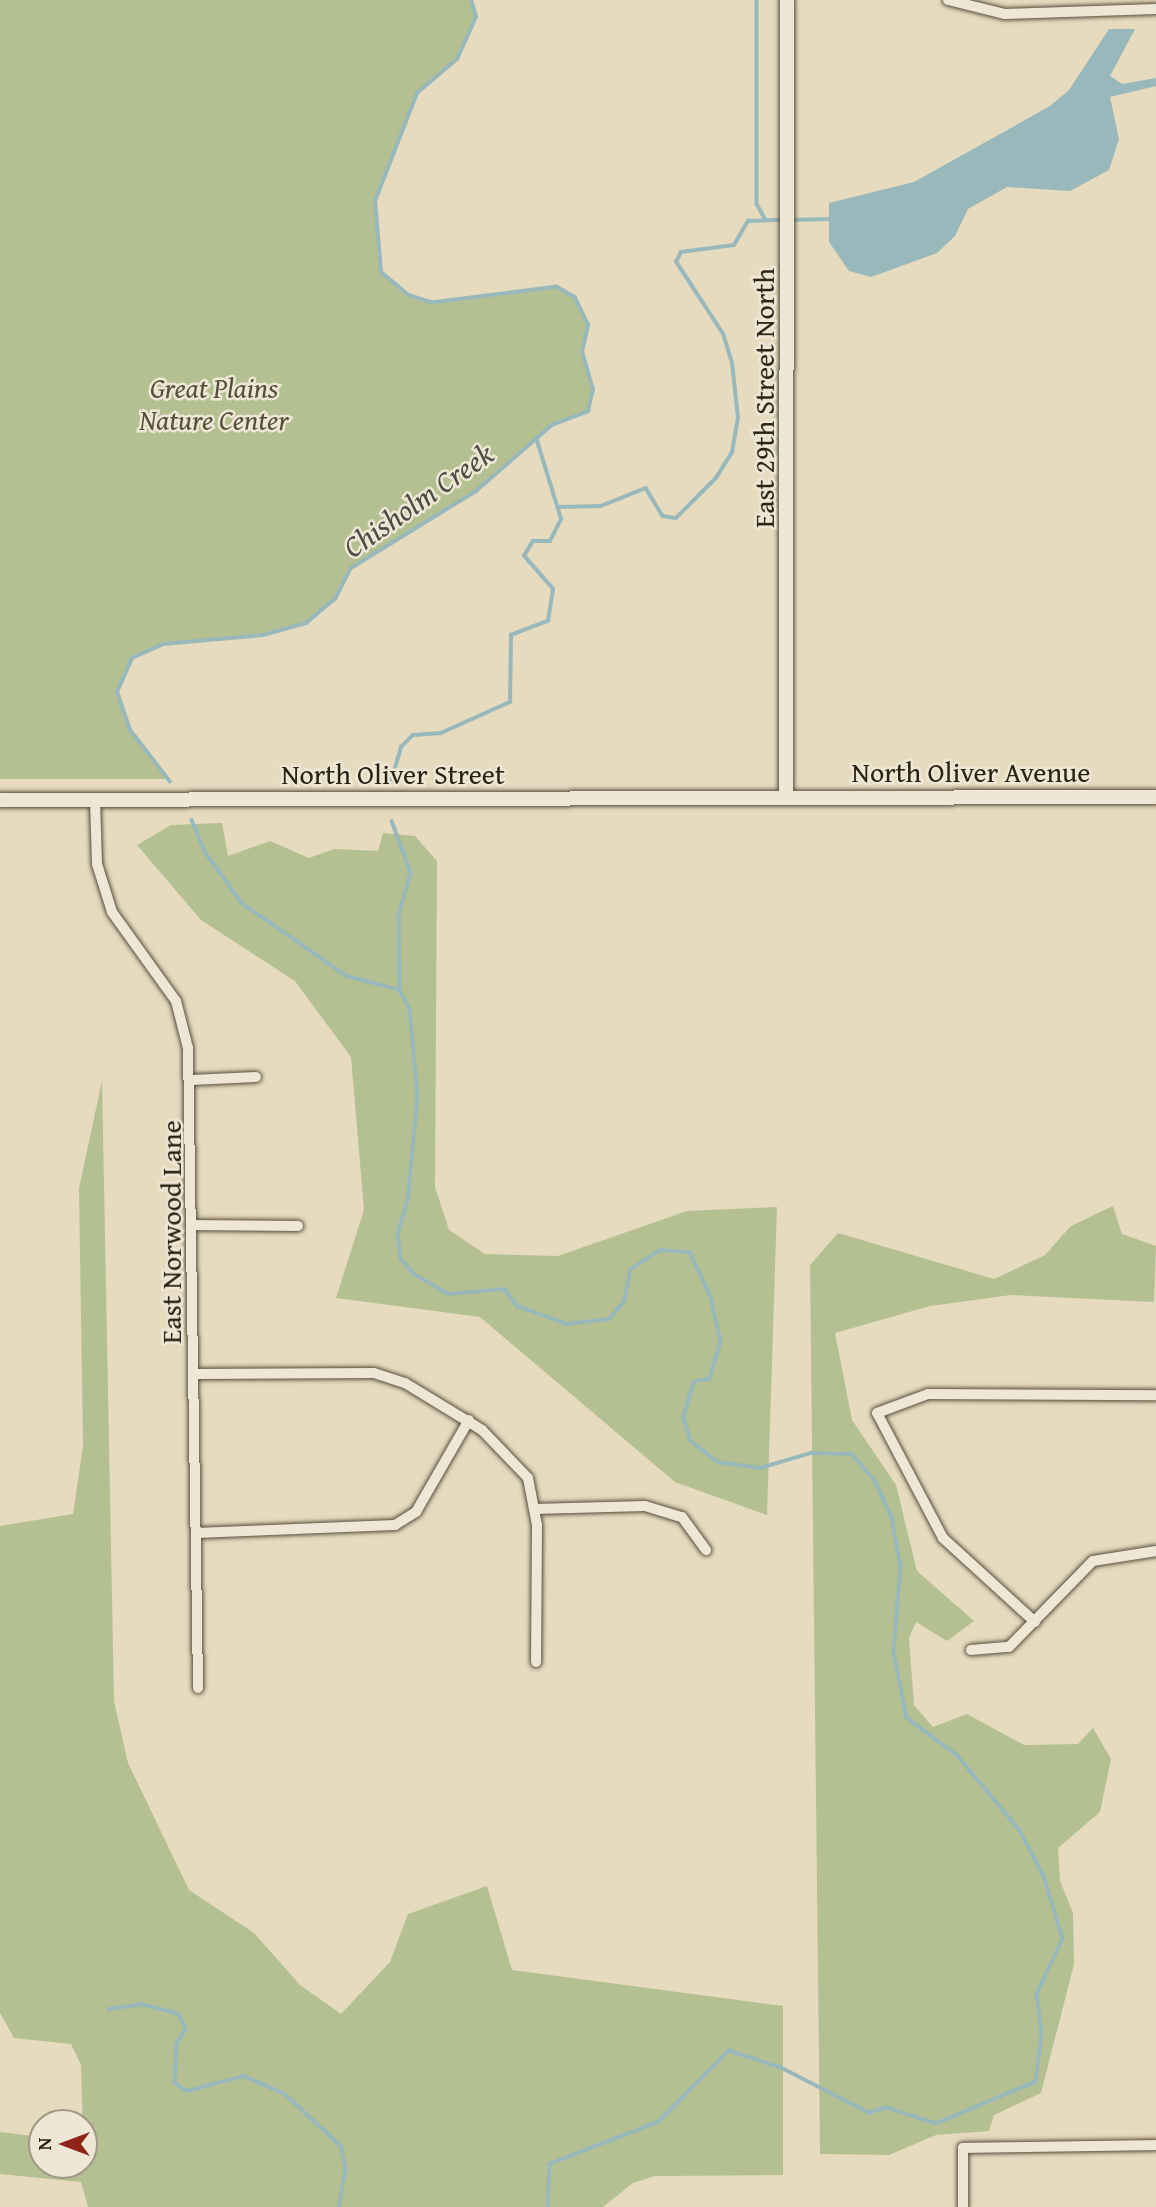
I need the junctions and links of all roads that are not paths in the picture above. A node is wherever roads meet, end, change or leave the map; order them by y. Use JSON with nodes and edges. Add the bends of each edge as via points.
{"nodes":[{"id":1,"x":787,"y":0,"type":"edge"},
{"id":2,"x":948,"y":0,"type":"edge"},
{"id":3,"x":1156,"y":9,"type":"edge"},
{"id":4,"x":786,"y":797,"type":"junction"},
{"id":5,"x":1156,"y":797,"type":"edge"},
{"id":6,"x":0,"y":800,"type":"edge"},
{"id":7,"x":95,"y":800,"type":"junction"},
{"id":8,"x":256,"y":1077,"type":"dead end"},
{"id":9,"x":191,"y":1080,"type":"junction"},
{"id":10,"x":193,"y":1225,"type":"junction"},
{"id":11,"x":298,"y":1226,"type":"dead end"},
{"id":12,"x":194,"y":1374,"type":"junction"},
{"id":13,"x":1156,"y":1395,"type":"edge"},
{"id":14,"x":468,"y":1420,"type":"junction"},
{"id":15,"x":534,"y":1509,"type":"junction"},
{"id":16,"x":196,"y":1533,"type":"junction"},
{"id":17,"x":706,"y":1550,"type":"dead end"},
{"id":18,"x":1156,"y":1552,"type":"edge"},
{"id":19,"x":1035,"y":1622,"type":"junction"},
{"id":20,"x":971,"y":1650,"type":"dead end"},
{"id":21,"x":536,"y":1662,"type":"dead end"},
{"id":22,"x":198,"y":1688,"type":"dead end"},
{"id":23,"x":1156,"y":2145,"type":"edge"},
{"id":24,"x":963,"y":2207,"type":"edge"}],
"edges":[{"from":1,"to":4,"type":"main road","name":"East 29th Street North"},
{"from":2,"to":3,"type":"street","via":[[1005,14]]},
{"from":4,"to":5,"type":"main road","name":"North Oliver Avenue"},
{"from":4,"to":7,"type":"main road","name":"North Oliver Street"},
{"from":6,"to":7,"type":"main road","name":"North Oliver Street"},
{"from":7,"to":9,"type":"street","name":"East Norwood Lane","via":[[97,864],[112,912],[176,1001]]},
{"from":8,"to":9,"type":"street"},
{"from":9,"to":10,"type":"street","name":"East Norwood Lane"},
{"from":10,"to":11,"type":"street"},
{"from":10,"to":12,"type":"street","name":"East Norwood Lane"},
{"from":12,"to":14,"type":"street","via":[[374,1373],[405,1383]]},
{"from":12,"to":16,"type":"street","name":"East Norwood Lane"},
{"from":13,"to":19,"type":"street","via":[[928,1394],[877,1413],[943,1538]]},
{"from":14,"to":15,"type":"street","via":[[528,1478]]},
{"from":14,"to":16,"type":"street","via":[[416,1512],[395,1524]]},
{"from":15,"to":17,"type":"street","via":[[645,1506],[682,1517]]},
{"from":15,"to":21,"type":"street"},
{"from":16,"to":22,"type":"street","name":"East Norwood Lane"},
{"from":18,"to":19,"type":"street","via":[[1093,1561]]},
{"from":19,"to":20,"type":"street","via":[[1009,1647]]},
{"from":23,"to":24,"type":"street","via":[[963,2148]]}]}
